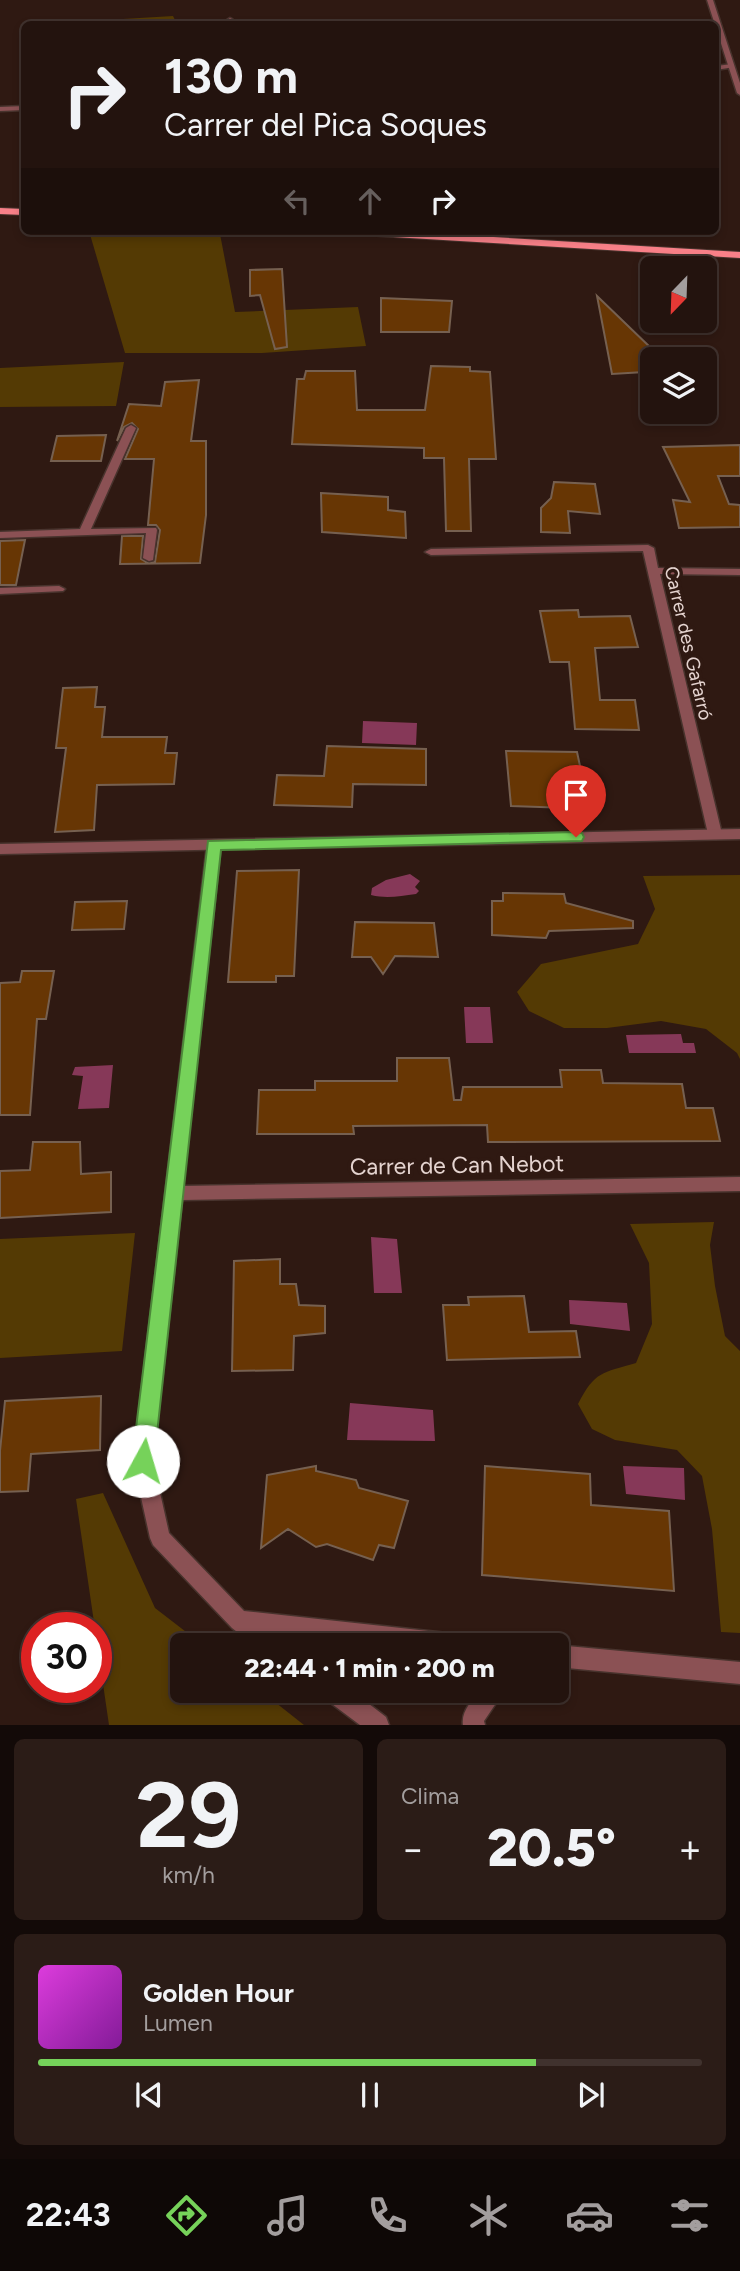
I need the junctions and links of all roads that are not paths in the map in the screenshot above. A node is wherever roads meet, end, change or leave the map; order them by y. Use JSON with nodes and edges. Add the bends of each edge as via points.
{"nodes":[{"id":1,"x":710,"y":0,"type":"edge"},
{"id":2,"x":717,"y":21,"type":"edge"},
{"id":3,"x":719,"y":27,"type":"edge"},
{"id":4,"x":732,"y":66,"type":"junction"},
{"id":5,"x":719,"y":68,"type":"edge"},
{"id":6,"x":740,"y":92,"type":"edge"},
{"id":7,"x":21,"y":108,"type":"edge"},
{"id":8,"x":0,"y":109,"type":"edge"},
{"id":9,"x":0,"y":211,"type":"edge"},
{"id":10,"x":21,"y":212,"type":"edge"},
{"id":11,"x":409,"y":235,"type":"edge"},
{"id":12,"x":740,"y":255,"type":"edge"},
{"id":13,"x":131,"y":428,"type":"dead end"},
{"id":14,"x":84,"y":532,"type":"junction"},
{"id":15,"x":0,"y":535,"type":"edge"},
{"id":16,"x":431,"y":552,"type":"dead end"},
{"id":17,"x":149,"y":558,"type":"dead end"},
{"id":18,"x":654,"y":571,"type":"junction"},
{"id":19,"x":740,"y":572,"type":"edge"},
{"id":20,"x":59,"y":589,"type":"dead end"},
{"id":21,"x":0,"y":591,"type":"edge"},
{"id":22,"x":715,"y":834,"type":"junction"},
{"id":23,"x":740,"y":834,"type":"edge"},
{"id":24,"x":214,"y":845,"type":"junction"},
{"id":25,"x":0,"y":849,"type":"edge"},
{"id":26,"x":740,"y":1184,"type":"edge"},
{"id":27,"x":174,"y":1193,"type":"junction"},
{"id":28,"x":239,"y":1621,"type":"junction"},
{"id":29,"x":256,"y":1633,"type":"edge"},
{"id":30,"x":348,"y":1633,"type":"edge"},
{"id":31,"x":569,"y":1657,"type":"edge"},
{"id":32,"x":740,"y":1673,"type":"edge"},
{"id":33,"x":349,"y":1703,"type":"edge"},
{"id":34,"x":484,"y":1703,"type":"edge"},
{"id":35,"x":378,"y":1725,"type":"edge"},
{"id":36,"x":474,"y":1725,"type":"edge"}],
"edges":[{"from":1,"to":2,"type":"street"},
{"from":3,"to":4,"type":"street"},
{"from":4,"to":5,"type":"street"},
{"from":4,"to":6,"type":"street"},
{"from":7,"to":8,"type":"street"},
{"from":9,"to":10,"type":"main road"},
{"from":11,"to":12,"type":"main road"},
{"from":13,"to":14,"type":"street"},
{"from":14,"to":15,"type":"street"},
{"from":14,"to":17,"type":"street","via":[[152,530]]},
{"from":16,"to":18,"type":"street","name":"Carrer des Gafarró","via":[[649,548]]},
{"from":18,"to":19,"type":"street"},
{"from":18,"to":22,"type":"street","name":"Carrer des Gafarró"},
{"from":20,"to":21,"type":"street"},
{"from":22,"to":23,"type":"street"},
{"from":22,"to":24,"type":"street"},
{"from":24,"to":25,"type":"street"},
{"from":24,"to":27,"type":"street"},
{"from":26,"to":27,"type":"street","name":"Carrer de Can Nebot"},
{"from":27,"to":28,"type":"street","via":[[143,1461],[160,1538]]},
{"from":28,"to":29,"type":"street"},
{"from":28,"to":30,"type":"street"},
{"from":31,"to":32,"type":"street"},
{"from":33,"to":35,"type":"street"},
{"from":34,"to":36,"type":"street","via":[[473,1718]]}]}
